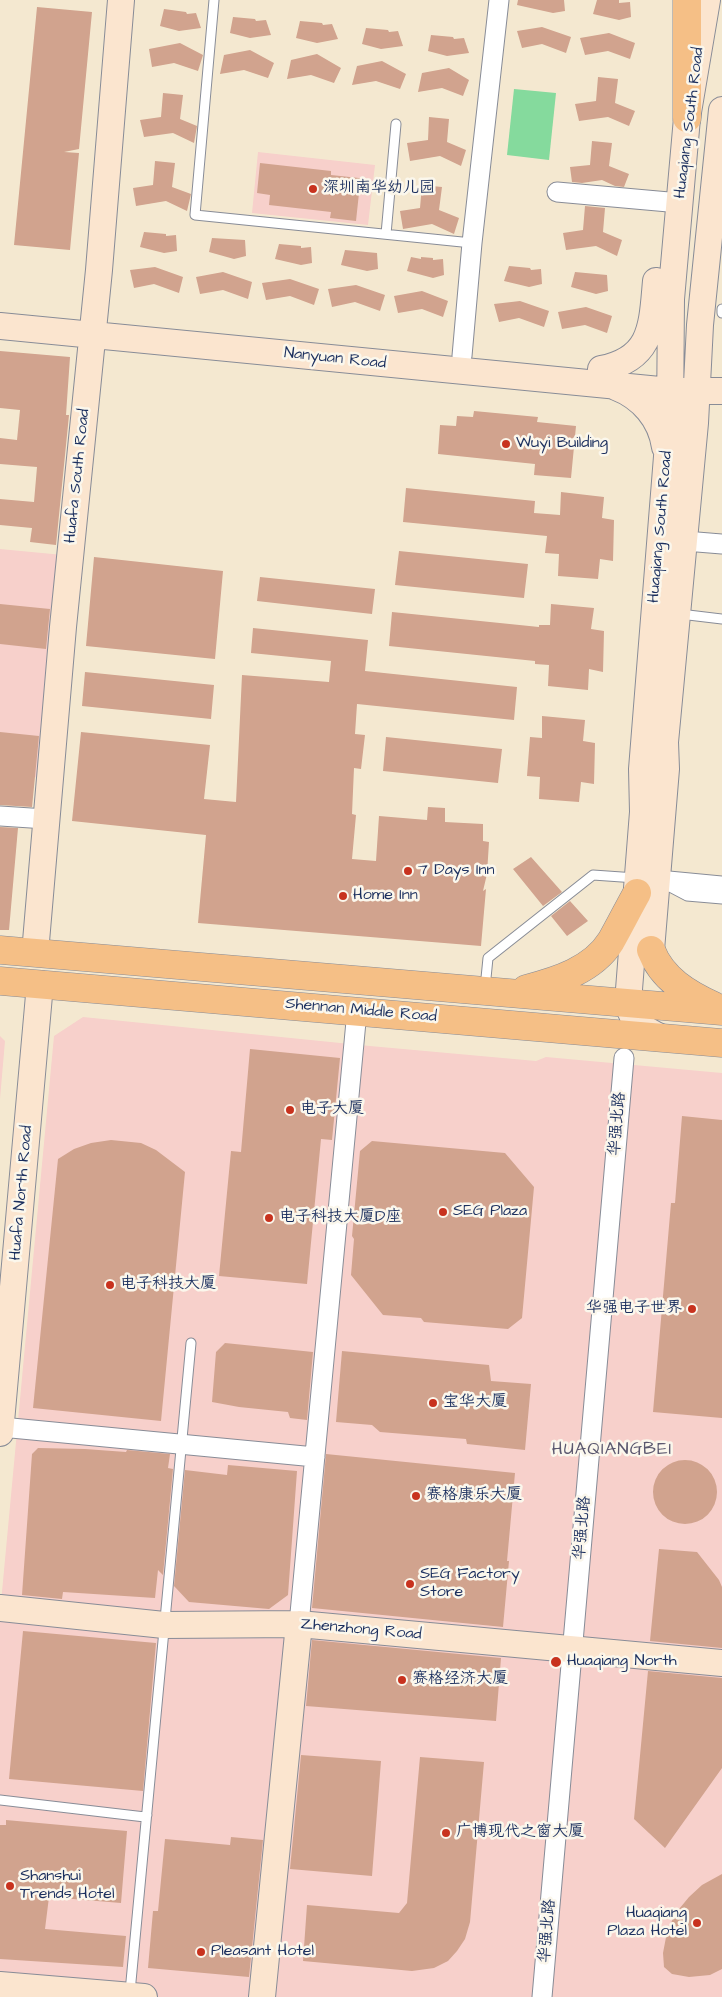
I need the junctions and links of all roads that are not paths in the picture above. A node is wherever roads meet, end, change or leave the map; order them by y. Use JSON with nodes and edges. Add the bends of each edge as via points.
{"nodes":[{"id":1,"x":121,"y":0,"type":"edge"},
{"id":2,"x":214,"y":0,"type":"edge"},
{"id":3,"x":499,"y":0,"type":"edge"},
{"id":4,"x":687,"y":0,"type":"edge"},
{"id":5,"x":707,"y":0,"type":"edge"},
{"id":6,"x":722,"y":110,"type":"edge"},
{"id":7,"x":687,"y":118,"type":"junction"},
{"id":8,"x":396,"y":124,"type":"dead end"},
{"id":9,"x":558,"y":192,"type":"dead end"},
{"id":10,"x":680,"y":203,"type":"junction"},
{"id":11,"x":386,"y":234,"type":"junction"},
{"id":12,"x":472,"y":243,"type":"junction"},
{"id":13,"x":722,"y":309,"type":"edge"},
{"id":14,"x":0,"y":312,"type":"edge"},
{"id":15,"x":711,"y":319,"type":"edge"},
{"id":16,"x":671,"y":322,"type":"junction"},
{"id":17,"x":0,"y":326,"type":"edge"},
{"id":18,"x":93,"y":328,"type":"junction"},
{"id":19,"x":462,"y":356,"type":"junction"},
{"id":20,"x":606,"y":377,"type":"junction"},
{"id":21,"x":670,"y":384,"type":"junction"},
{"id":22,"x":709,"y":391,"type":"edge"},
{"id":23,"x":667,"y":459,"type":"junction"},
{"id":24,"x":685,"y":541,"type":"junction"},
{"id":25,"x":722,"y":544,"type":"edge"},
{"id":26,"x":677,"y":614,"type":"junction"},
{"id":27,"x":722,"y":619,"type":"edge"},
{"id":28,"x":0,"y":816,"type":"edge"},
{"id":29,"x":46,"y":819,"type":"junction"},
{"id":30,"x":644,"y":884,"type":"junction"},
{"id":31,"x":722,"y":886,"type":"edge"},
{"id":32,"x":722,"y":899,"type":"edge"},
{"id":33,"x":0,"y":950,"type":"edge"},
{"id":34,"x":651,"y":950,"type":"joint"},
{"id":35,"x":35,"y":953,"type":"junction"},
{"id":36,"x":0,"y":981,"type":"edge"},
{"id":37,"x":34,"y":983,"type":"junction"},
{"id":38,"x":485,"y":990,"type":"junction"},
{"id":39,"x":512,"y":993,"type":"junction"},
{"id":40,"x":628,"y":1002,"type":"junction"},
{"id":41,"x":722,"y":1010,"type":"edge"},
{"id":42,"x":357,"y":1011,"type":"junction"},
{"id":43,"x":662,"y":1038,"type":"junction"},
{"id":44,"x":722,"y":1043,"type":"edge"},
{"id":45,"x":624,"y":1058,"type":"dead end"},
{"id":46,"x":0,"y":1270,"type":"edge"},
{"id":47,"x":191,"y":1343,"type":"dead end"},
{"id":48,"x":0,"y":1427,"type":"edge"},
{"id":49,"x":0,"y":1433,"type":"edge"},
{"id":50,"x":182,"y":1444,"type":"junction"},
{"id":51,"x":315,"y":1457,"type":"junction"},
{"id":52,"x":0,"y":1608,"type":"edge"},
{"id":53,"x":299,"y":1624,"type":"junction"},
{"id":54,"x":164,"y":1625,"type":"junction"},
{"id":55,"x":572,"y":1649,"type":"junction"},
{"id":56,"x":722,"y":1663,"type":"edge"},
{"id":57,"x":0,"y":1800,"type":"edge"},
{"id":58,"x":146,"y":1815,"type":"junction"},
{"id":59,"x":0,"y":1985,"type":"edge"},
{"id":60,"x":137,"y":1996,"type":"edge"},
{"id":61,"x":262,"y":1997,"type":"edge"},
{"id":62,"x":542,"y":1997,"type":"edge"}],
"edges":[{"from":1,"to":18,"type":"main road","name":"Huafa South Road"},
{"from":2,"to":11,"type":"lane","via":[[195,215]]},
{"from":3,"to":12,"type":"street"},
{"from":4,"to":7,"type":"main road"},
{"from":5,"to":7,"type":"main road","name":"Huaqiang South Road"},
{"from":6,"to":15,"type":"main road","name":"Huaqiang South Road"},
{"from":7,"to":10,"type":"main road","name":"Huaqiang South Road"},
{"from":8,"to":11,"type":"lane"},
{"from":9,"to":10,"type":"street"},
{"from":10,"to":16,"type":"main road","name":"Huaqiang South Road"},
{"from":10,"to":20,"type":"main road","via":[[669,218],[659,245],[649,334],[636,353],[614,367]]},
{"from":11,"to":12,"type":"lane"},
{"from":12,"to":19,"type":"street"},
{"from":13,"to":15,"type":"lane"},
{"from":14,"to":18,"type":"main road","name":"Nanyuan Road"},
{"from":15,"to":16,"type":"main road"},
{"from":15,"to":22,"type":"main road","name":"Huaqiang South Road"},
{"from":16,"to":21,"type":"main road","name":"Huaqiang South Road"},
{"from":17,"to":18,"type":"main road","name":"Nanyuan Road"},
{"from":18,"to":19,"type":"main road","name":"Nanyuan Road"},
{"from":18,"to":20,"type":"main road","name":"Nanyuan Road"},
{"from":18,"to":29,"type":"main road","name":"Huafa South Road"},
{"from":19,"to":20,"type":"main road","name":"Nanyuan Road"},
{"from":20,"to":21,"type":"main road","name":"Nanyuan Road"},
{"from":20,"to":23,"type":"main road","via":[[650,411],[664,440]]},
{"from":21,"to":22,"type":"main road","name":"Nanyuan Road"},
{"from":21,"to":23,"type":"main road","name":"Huaqiang South Road"},
{"from":22,"to":24,"type":"main road","name":"Huaqiang South Road"},
{"from":23,"to":30,"type":"main road","name":"Huaqiang South Road","via":[[642,769]]},
{"from":24,"to":25,"type":"street"},
{"from":24,"to":26,"type":"main road","name":"Huaqiang South Road"},
{"from":26,"to":27,"type":"lane"},
{"from":26,"to":30,"type":"main road","name":"Huaqiang South Road","via":[[665,742],[666,769]]},
{"from":28,"to":29,"type":"street"},
{"from":29,"to":35,"type":"main road","name":"Huafa South Road"},
{"from":30,"to":31,"type":"street"},
{"from":30,"to":32,"type":"lane","via":[[687,896]]},
{"from":30,"to":34,"type":"main road","name":"Huaqiang South Road"},
{"from":30,"to":38,"type":"lane","via":[[592,875],[488,958]]},
{"from":30,"to":39,"type":"main road","via":[[610,942],[595,960],[555,980]]},
{"from":30,"to":40,"type":"main road","name":"Huaqiang South Road"},
{"from":33,"to":35,"type":"main road","name":"Shennan Middle Road"},
{"from":34,"to":41,"type":"main road","via":[[668,978]]},
{"from":35,"to":38,"type":"main road","name":"Shennan Middle Road"},
{"from":36,"to":37,"type":"main road","name":"Shennan Middle Road"},
{"from":37,"to":42,"type":"main road","name":"Shennan Middle Road"},
{"from":37,"to":46,"type":"main road","name":"Huafa North Road"},
{"from":37,"to":48,"type":"main road","name":"Huafa North Road"},
{"from":38,"to":39,"type":"main road","name":"Shennan Middle Road"},
{"from":39,"to":40,"type":"main road","name":"Shennan Middle Road"},
{"from":40,"to":41,"type":"main road","name":"Shennan Middle Road"},
{"from":40,"to":43,"type":"main road","name":"Huaqiang South Road","via":[[629,1012],[637,1023]]},
{"from":42,"to":43,"type":"main road","name":"Shennan Middle Road"},
{"from":42,"to":51,"type":"street"},
{"from":43,"to":44,"type":"main road","name":"Shennan Middle Road"},
{"from":45,"to":55,"type":"street","name":"华强北路"},
{"from":47,"to":50,"type":"lane"},
{"from":48,"to":49,"type":"main road","name":"Huafa North Road"},
{"from":48,"to":50,"type":"street"},
{"from":50,"to":51,"type":"street"},
{"from":50,"to":54,"type":"lane"},
{"from":51,"to":53,"type":"street"},
{"from":52,"to":54,"type":"main road","name":"Zhenzhong Road"},
{"from":53,"to":54,"type":"main road","name":"Zhenzhong Road"},
{"from":53,"to":55,"type":"main road","name":"Zhenzhong Road"},
{"from":53,"to":61,"type":"main road"},
{"from":54,"to":58,"type":"lane"},
{"from":55,"to":56,"type":"main road","name":"Zhenzhong Road"},
{"from":55,"to":62,"type":"street","name":"华强北路"},
{"from":57,"to":58,"type":"lane"},
{"from":58,"to":60,"type":"lane"},
{"from":59,"to":60,"type":"main road"}]}
